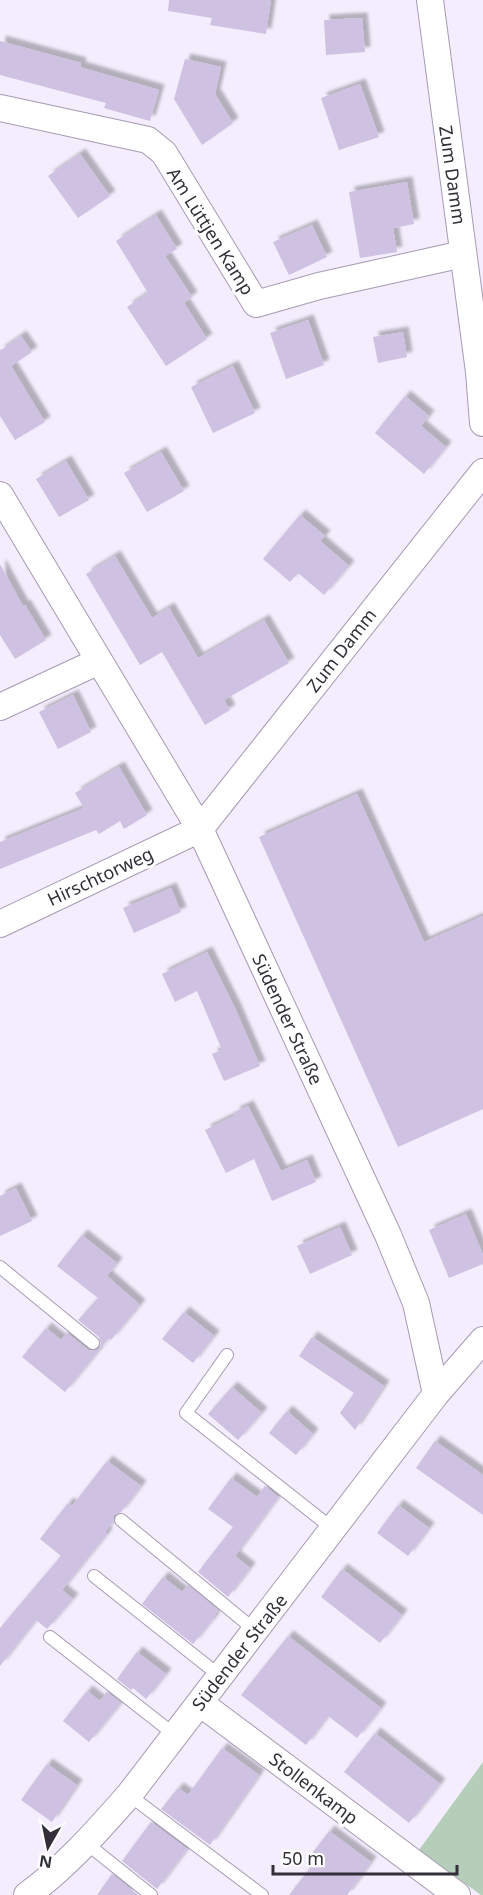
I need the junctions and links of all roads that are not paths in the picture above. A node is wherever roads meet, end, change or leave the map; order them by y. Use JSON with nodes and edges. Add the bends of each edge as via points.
{"nodes":[{"id":1,"x":430,"y":0,"type":"edge"},
{"id":2,"x":0,"y":108,"type":"edge"},
{"id":3,"x":463,"y":254,"type":"junction"},
{"id":4,"x":483,"y":423,"type":"edge"},
{"id":5,"x":483,"y":472,"type":"edge"},
{"id":6,"x":0,"y":495,"type":"edge"},
{"id":7,"x":99,"y":661,"type":"junction"},
{"id":8,"x":0,"y":707,"type":"edge"},
{"id":9,"x":200,"y":829,"type":"junction"},
{"id":10,"x":0,"y":924,"type":"edge"},
{"id":11,"x":0,"y":1267,"type":"edge"},
{"id":12,"x":483,"y":1340,"type":"edge"},
{"id":13,"x":93,"y":1343,"type":"dead end"},
{"id":14,"x":227,"y":1355,"type":"dead end"},
{"id":15,"x":436,"y":1395,"type":"junction"},
{"id":16,"x":121,"y":1520,"type":"dead end"},
{"id":17,"x":333,"y":1529,"type":"junction"},
{"id":18,"x":94,"y":1576,"type":"dead end"},
{"id":19,"x":256,"y":1631,"type":"junction"},
{"id":20,"x":50,"y":1637,"type":"dead end"},
{"id":21,"x":220,"y":1677,"type":"junction"},
{"id":22,"x":200,"y":1703,"type":"junction"},
{"id":23,"x":175,"y":1735,"type":"junction"},
{"id":24,"x":129,"y":1795,"type":"junction"},
{"id":25,"x":86,"y":1843,"type":"junction"},
{"id":26,"x":27,"y":1895,"type":"edge"},
{"id":27,"x":151,"y":1895,"type":"edge"},
{"id":28,"x":262,"y":1895,"type":"edge"},
{"id":29,"x":457,"y":1895,"type":"edge"}],
"edges":[{"from":1,"to":3,"type":"street","name":"Zum Damm"},
{"from":2,"to":3,"type":"street","name":"Am Lüttjen Kamp","via":[[148,140],[164,153],[256,304]]},
{"from":3,"to":4,"type":"street","name":"Zum Damm"},
{"from":5,"to":9,"type":"street","name":"Zum Damm"},
{"from":6,"to":7,"type":"street","name":"Südender Straße"},
{"from":7,"to":8,"type":"street"},
{"from":7,"to":9,"type":"street","name":"Südender Straße"},
{"from":9,"to":10,"type":"street","name":"Hirschtorweg"},
{"from":9,"to":15,"type":"street","name":"Südender Straße","via":[[396,1255],[416,1303]]},
{"from":11,"to":13,"type":"lane"},
{"from":12,"to":15,"type":"street","name":"Südender Straße"},
{"from":14,"to":17,"type":"lane","via":[[186,1413]]},
{"from":15,"to":17,"type":"street","name":"Südender Straße"},
{"from":16,"to":19,"type":"lane"},
{"from":17,"to":19,"type":"street","name":"Südender Straße"},
{"from":18,"to":21,"type":"lane"},
{"from":19,"to":21,"type":"street","name":"Südender Straße"},
{"from":20,"to":23,"type":"lane"},
{"from":21,"to":22,"type":"street","name":"Südender Straße"},
{"from":22,"to":23,"type":"street","name":"Südender Straße"},
{"from":22,"to":29,"type":"street","name":"Stollenkamp"},
{"from":23,"to":24,"type":"street","name":"Südender Straße"},
{"from":24,"to":25,"type":"street","name":"Südender Straße"},
{"from":24,"to":28,"type":"lane"},
{"from":25,"to":26,"type":"street","name":"Südender Straße"},
{"from":25,"to":27,"type":"lane"}]}
